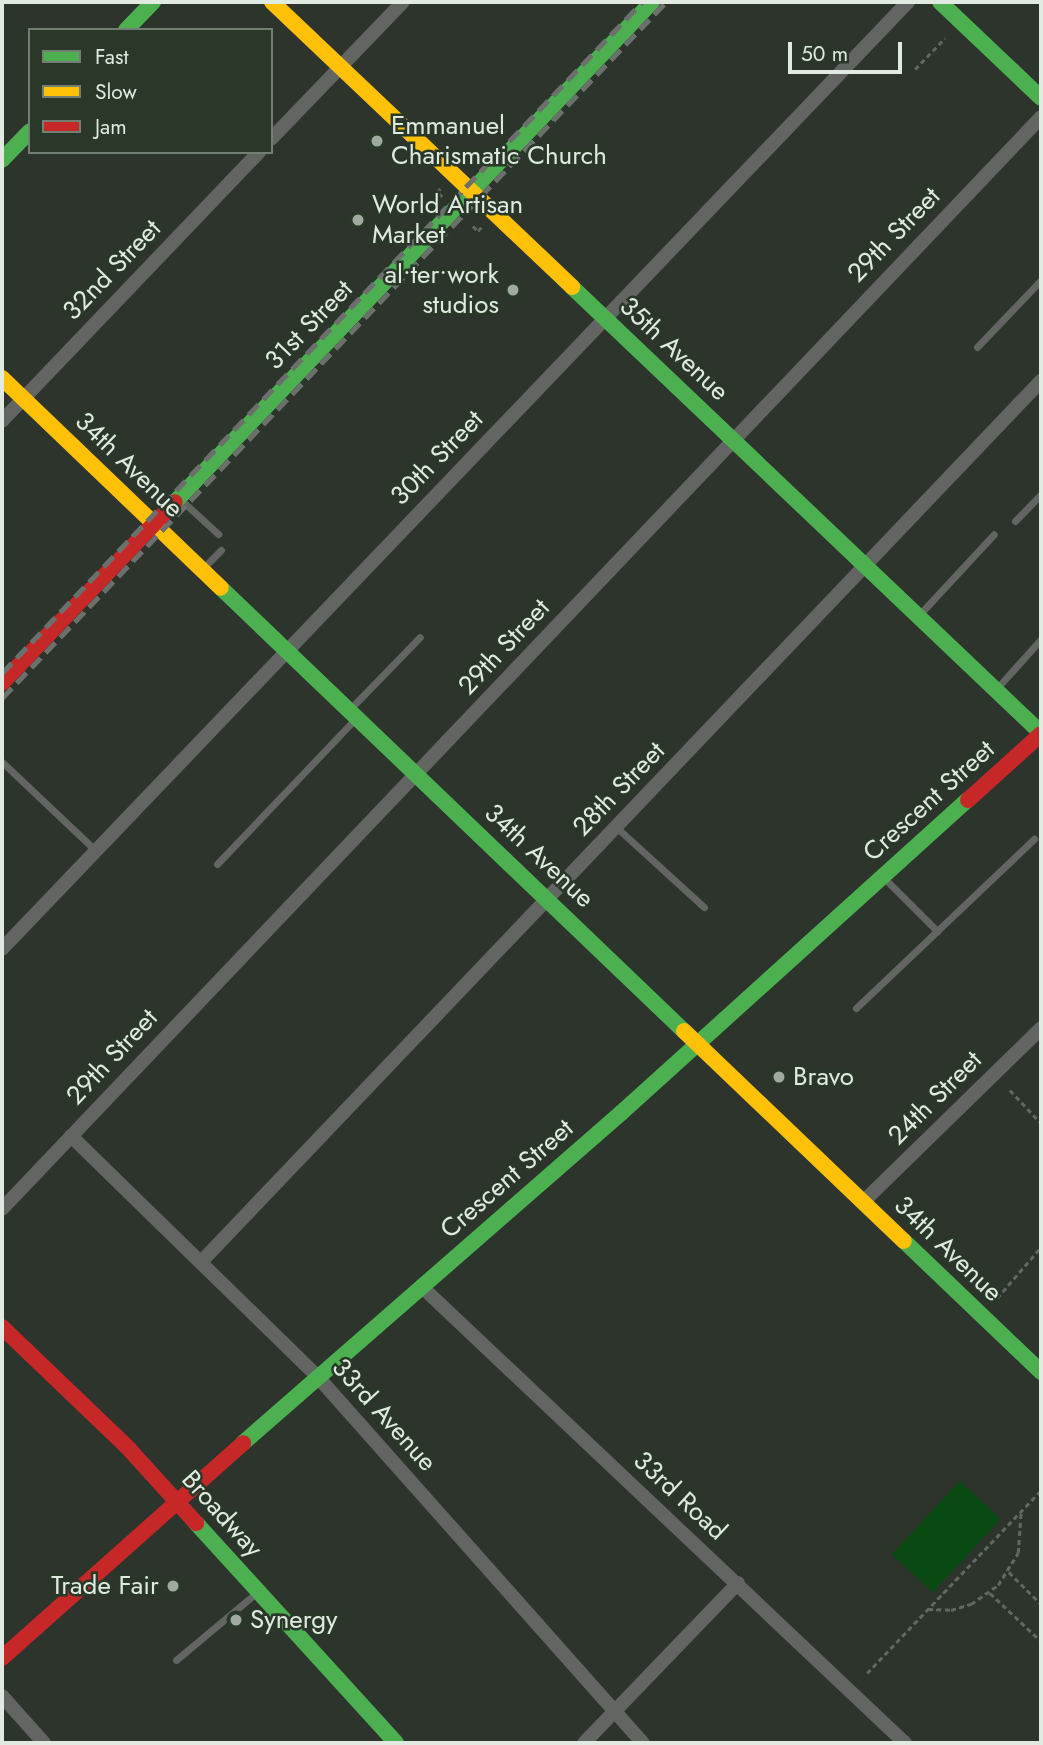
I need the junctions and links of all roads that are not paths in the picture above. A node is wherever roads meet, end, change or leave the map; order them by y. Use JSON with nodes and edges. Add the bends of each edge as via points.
{"nodes":[{"id":1,"x":153,"y":2,"type":"edge"},
{"id":2,"x":272,"y":2,"type":"edge"},
{"id":3,"x":403,"y":2,"type":"edge"},
{"id":4,"x":652,"y":2,"type":"edge"},
{"id":5,"x":908,"y":2,"type":"edge"},
{"id":6,"x":940,"y":2,"type":"edge"},
{"id":7,"x":129,"y":28,"type":"edge"},
{"id":8,"x":341,"y":67,"type":"junction"},
{"id":9,"x":1041,"y":98,"type":"edge"},
{"id":10,"x":1041,"y":117,"type":"edge"},
{"id":11,"x":28,"y":133,"type":"edge"},
{"id":12,"x":273,"y":137,"type":"edge"},
{"id":13,"x":257,"y":154,"type":"edge"},
{"id":14,"x":2,"y":160,"type":"edge"},
{"id":15,"x":472,"y":191,"type":"junction"},
{"id":16,"x":1041,"y":279,"type":"edge"},
{"id":17,"x":605,"y":318,"type":"junction"},
{"id":18,"x":977,"y":347,"type":"dead end"},
{"id":19,"x":2,"y":378,"type":"edge"},
{"id":20,"x":1041,"y":382,"type":"edge"},
{"id":21,"x":23,"y":398,"type":"junction"},
{"id":22,"x":2,"y":421,"type":"edge"},
{"id":23,"x":733,"y":439,"type":"junction"},
{"id":24,"x":1041,"y":494,"type":"edge"},
{"id":25,"x":179,"y":497,"type":"junction"},
{"id":26,"x":1015,"y":521,"type":"dead end"},
{"id":27,"x":154,"y":523,"type":"junction"},
{"id":28,"x":218,"y":534,"type":"dead end"},
{"id":29,"x":994,"y":534,"type":"dead end"},
{"id":30,"x":221,"y":550,"type":"dead end"},
{"id":31,"x":866,"y":566,"type":"junction"},
{"id":32,"x":203,"y":569,"type":"junction"},
{"id":33,"x":918,"y":616,"type":"junction"},
{"id":34,"x":420,"y":637,"type":"dead end"},
{"id":35,"x":1041,"y":639,"type":"edge"},
{"id":36,"x":288,"y":650,"type":"junction"},
{"id":37,"x":2,"y":683,"type":"edge"},
{"id":38,"x":996,"y":690,"type":"junction"},
{"id":39,"x":354,"y":712,"type":"junction"},
{"id":40,"x":1041,"y":733,"type":"edge"},
{"id":41,"x":2,"y":762,"type":"edge"},
{"id":42,"x":416,"y":776,"type":"junction"},
{"id":43,"x":616,"y":827,"type":"junction"},
{"id":44,"x":1034,"y":839,"type":"dead end"},
{"id":45,"x":96,"y":851,"type":"junction"},
{"id":46,"x":217,"y":864,"type":"dead end"},
{"id":47,"x":882,"y":876,"type":"junction"},
{"id":48,"x":549,"y":898,"type":"junction"},
{"id":49,"x":704,"y":907,"type":"dead end"},
{"id":50,"x":937,"y":931,"type":"junction"},
{"id":51,"x":2,"y":949,"type":"edge"},
{"id":52,"x":856,"y":1008,"type":"dead end"},
{"id":53,"x":1041,"y":1028,"type":"edge"},
{"id":54,"x":699,"y":1041,"type":"junction"},
{"id":55,"x":72,"y":1136,"type":"junction"},
{"id":56,"x":863,"y":1202,"type":"junction"},
{"id":57,"x":2,"y":1209,"type":"edge"},
{"id":58,"x":202,"y":1261,"type":"junction"},
{"id":59,"x":421,"y":1286,"type":"junction"},
{"id":60,"x":2,"y":1326,"type":"edge"},
{"id":61,"x":1041,"y":1371,"type":"edge"},
{"id":62,"x":317,"y":1376,"type":"junction"},
{"id":63,"x":177,"y":1501,"type":"junction"},
{"id":64,"x":738,"y":1583,"type":"junction"},
{"id":65,"x":259,"y":1591,"type":"junction"},
{"id":66,"x":2,"y":1658,"type":"edge"},
{"id":67,"x":176,"y":1660,"type":"dead end"},
{"id":68,"x":2,"y":1696,"type":"edge"},
{"id":69,"x":614,"y":1712,"type":"junction"},
{"id":70,"x":44,"y":1743,"type":"edge"},
{"id":71,"x":396,"y":1743,"type":"edge"},
{"id":72,"x":584,"y":1743,"type":"edge"},
{"id":73,"x":643,"y":1743,"type":"edge"},
{"id":74,"x":905,"y":1743,"type":"edge"}],
"edges":[{"from":1,"to":7,"type":"street"},
{"from":2,"to":8,"type":"street","name":"35th Avenue"},
{"from":3,"to":8,"type":"street"},
{"from":4,"to":15,"type":"street","name":"31st Street"},
{"from":5,"to":17,"type":"street","name":"30th Street"},
{"from":6,"to":9,"type":"street"},
{"from":8,"to":12,"type":"street"},
{"from":8,"to":15,"type":"street","name":"35th Avenue"},
{"from":10,"to":23,"type":"street","name":"29th Street"},
{"from":11,"to":14,"type":"street"},
{"from":13,"to":21,"type":"street","name":"32nd Street"},
{"from":15,"to":17,"type":"street","name":"35th Avenue"},
{"from":15,"to":25,"type":"street","name":"31st Street"},
{"from":16,"to":18,"type":"lane"},
{"from":17,"to":23,"type":"street","name":"35th Avenue"},
{"from":17,"to":36,"type":"street","name":"30th Street"},
{"from":19,"to":21,"type":"street","name":"34th Avenue"},
{"from":20,"to":31,"type":"street","name":"28th Street"},
{"from":21,"to":22,"type":"street","name":"32nd Street"},
{"from":21,"to":27,"type":"street","name":"34th Avenue"},
{"from":23,"to":31,"type":"street","name":"35th Avenue"},
{"from":23,"to":42,"type":"street","name":"29th Street"},
{"from":24,"to":26,"type":"lane"},
{"from":25,"to":27,"type":"street","name":"31st Street"},
{"from":25,"to":28,"type":"lane"},
{"from":27,"to":32,"type":"street","name":"34th Avenue"},
{"from":27,"to":37,"type":"street","name":"31st Street"},
{"from":29,"to":33,"type":"lane"},
{"from":30,"to":32,"type":"lane"},
{"from":31,"to":33,"type":"street","name":"35th Avenue"},
{"from":31,"to":43,"type":"street","name":"28th Street"},
{"from":32,"to":36,"type":"street","name":"34th Avenue"},
{"from":33,"to":38,"type":"street","name":"35th Avenue"},
{"from":34,"to":39,"type":"lane"},
{"from":35,"to":38,"type":"lane"},
{"from":36,"to":39,"type":"street","name":"34th Avenue"},
{"from":36,"to":45,"type":"street","name":"30th Street"},
{"from":38,"to":40,"type":"street","name":"35th Avenue"},
{"from":39,"to":42,"type":"street","name":"34th Avenue"},
{"from":39,"to":46,"type":"lane"},
{"from":40,"to":47,"type":"street","name":"Crescent Street"},
{"from":41,"to":45,"type":"lane"},
{"from":42,"to":48,"type":"street","name":"34th Avenue"},
{"from":42,"to":55,"type":"street","name":"29th Street"},
{"from":43,"to":48,"type":"street","name":"28th Street"},
{"from":43,"to":49,"type":"lane"},
{"from":44,"to":50,"type":"lane"},
{"from":45,"to":51,"type":"street","name":"30th Street"},
{"from":47,"to":50,"type":"lane"},
{"from":47,"to":54,"type":"street","name":"Crescent Street"},
{"from":48,"to":54,"type":"street","name":"34th Avenue"},
{"from":48,"to":58,"type":"street","name":"28th Street"},
{"from":50,"to":52,"type":"lane"},
{"from":53,"to":56,"type":"street","name":"24th Street"},
{"from":54,"to":56,"type":"street","name":"34th Avenue"},
{"from":54,"to":59,"type":"street","name":"Crescent Street"},
{"from":55,"to":57,"type":"street","name":"29th Street"},
{"from":55,"to":58,"type":"street","name":"33rd Avenue"},
{"from":56,"to":61,"type":"street","name":"34th Avenue"},
{"from":58,"to":62,"type":"street","name":"33rd Avenue"},
{"from":59,"to":62,"type":"street","name":"Crescent Street"},
{"from":59,"to":64,"type":"street","name":"33rd Road"},
{"from":60,"to":63,"type":"street","name":"Broadway"},
{"from":62,"to":63,"type":"street","name":"Crescent Street"},
{"from":62,"to":69,"type":"street","name":"33rd Avenue"},
{"from":63,"to":65,"type":"street","name":"Broadway"},
{"from":63,"to":66,"type":"street","name":"Crescent Street"},
{"from":64,"to":69,"type":"street"},
{"from":64,"to":74,"type":"street","name":"33rd Road"},
{"from":65,"to":67,"type":"lane"},
{"from":65,"to":71,"type":"street","name":"Broadway"},
{"from":68,"to":70,"type":"street"},
{"from":69,"to":72,"type":"street"},
{"from":69,"to":73,"type":"street","name":"33rd Avenue"}]}
